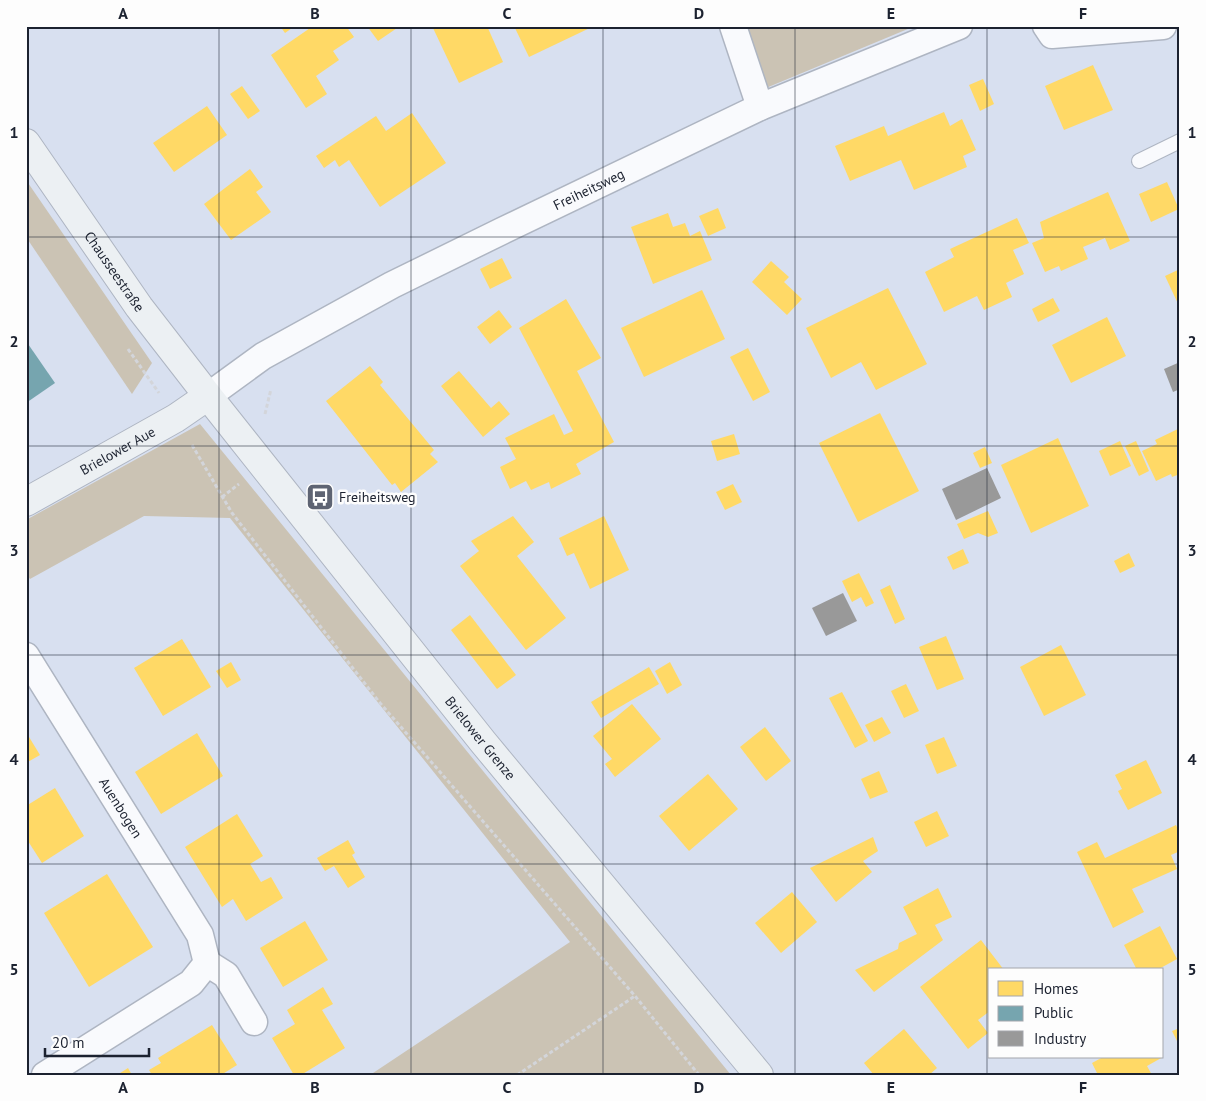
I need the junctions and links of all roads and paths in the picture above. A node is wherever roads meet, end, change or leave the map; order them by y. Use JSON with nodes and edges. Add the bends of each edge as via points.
{"nodes":[{"id":1,"x":733,"y":26,"type":"edge"},
{"id":2,"x":959,"y":26,"type":"edge"},
{"id":3,"x":1046,"y":26,"type":"edge"},
{"id":4,"x":1163,"y":26,"type":"edge"},
{"id":5,"x":760,"y":106,"type":"junction"},
{"id":6,"x":1180,"y":141,"type":"edge"},
{"id":7,"x":26,"y":143,"type":"edge"},
{"id":8,"x":1139,"y":162,"type":"dead end"},
{"id":9,"x":263,"y":356,"type":"junction"},
{"id":10,"x":208,"y":396,"type":"junction"},
{"id":11,"x":176,"y":418,"type":"junction"},
{"id":12,"x":268,"y":420,"type":"dead end"},
{"id":13,"x":26,"y":502,"type":"edge"},
{"id":14,"x":26,"y":656,"type":"edge"},
{"id":15,"x":207,"y":963,"type":"junction"},
{"id":16,"x":635,"y":996,"type":"junction"},
{"id":17,"x":254,"y":1022,"type":"dead end"},
{"id":18,"x":45,"y":1075,"type":"edge"},
{"id":19,"x":517,"y":1075,"type":"edge"},
{"id":20,"x":699,"y":1075,"type":"edge"},
{"id":21,"x":759,"y":1075,"type":"edge"}],
"edges":[{"from":1,"to":5,"type":"street"},
{"from":2,"to":5,"type":"street","name":"Freiheitsweg"},
{"from":3,"to":4,"type":"street","via":[[1052,35]]},
{"from":5,"to":9,"type":"street","name":"Freiheitsweg","via":[[400,281]]},
{"from":6,"to":8,"type":"lane"},
{"from":7,"to":10,"type":"main road","name":"Chausseestraße","via":[[139,307]]},
{"from":9,"to":10,"type":"street","name":"Freiheitsweg"},
{"from":9,"to":12,"type":"path","via":[[273,382],[264,413]]},
{"from":10,"to":11,"type":"main road","name":"Brielower Aue"},
{"from":10,"to":21,"type":"main road","name":"Brielower Grenze","via":[[483,742]]},
{"from":11,"to":13,"type":"main road","name":"Brielower Aue"},
{"from":11,"to":16,"type":"path","via":[[232,513],[380,703]]},
{"from":14,"to":15,"type":"street","name":"Auenbogen","via":[[200,935]]},
{"from":15,"to":17,"type":"street","via":[[226,975]]},
{"from":15,"to":18,"type":"street","via":[[191,983]]},
{"from":16,"to":19,"type":"path"},
{"from":16,"to":20,"type":"path"}]}
